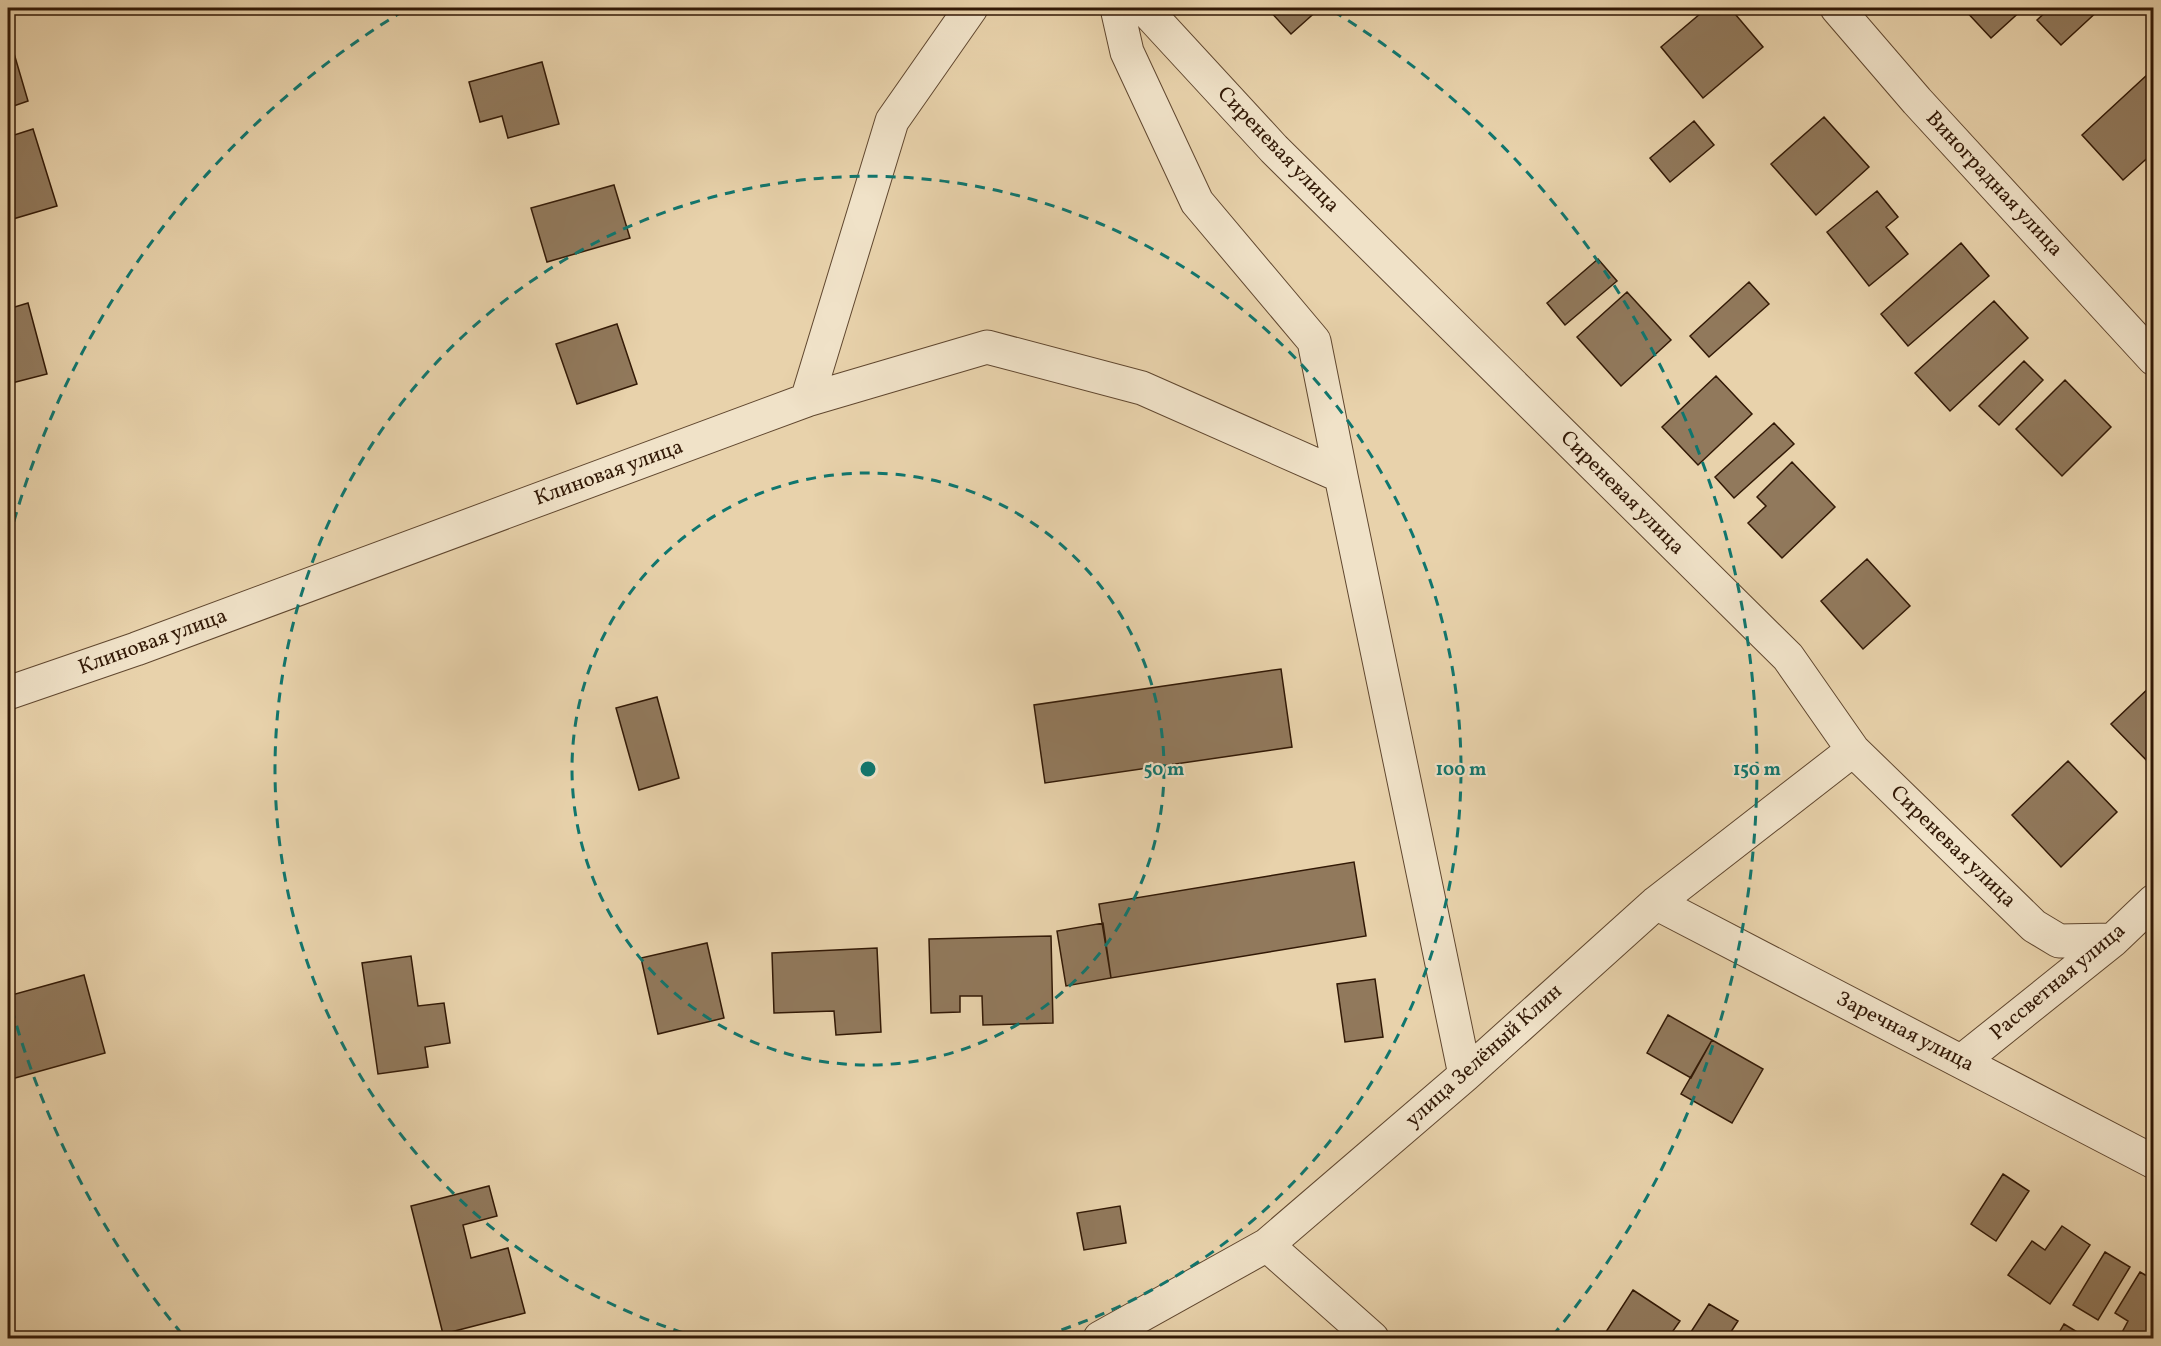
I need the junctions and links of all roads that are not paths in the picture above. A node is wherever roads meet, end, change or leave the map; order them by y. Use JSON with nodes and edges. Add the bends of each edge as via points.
{"nodes":[{"id":1,"x":971,"y":8,"type":"edge"},
{"id":2,"x":1117,"y":8,"type":"edge"},
{"id":3,"x":1144,"y":8,"type":"edge"},
{"id":4,"x":1837,"y":8,"type":"edge"},
{"id":5,"x":2154,"y":359,"type":"edge"},
{"id":6,"x":807,"y":400,"type":"junction"},
{"id":7,"x":1341,"y":476,"type":"junction"},
{"id":8,"x":8,"y":693,"type":"edge"},
{"id":9,"x":1853,"y":750,"type":"junction"},
{"id":10,"x":2154,"y":901,"type":"edge"},
{"id":11,"x":1656,"y":903,"type":"junction"},
{"id":12,"x":2113,"y":940,"type":"junction"},
{"id":13,"x":1962,"y":1062,"type":"junction"},
{"id":14,"x":1465,"y":1075,"type":"junction"},
{"id":15,"x":2154,"y":1162,"type":"edge"},
{"id":16,"x":1267,"y":1245,"type":"junction"},
{"id":17,"x":1100,"y":1338,"type":"edge"},
{"id":18,"x":1372,"y":1338,"type":"edge"}],
"edges":[{"from":1,"to":6,"type":"street","via":[[892,121]]},
{"from":2,"to":7,"type":"street","via":[[1127,52],[1197,202],[1314,341]]},
{"from":3,"to":9,"type":"street","name":"Сиреневая улица","via":[[1274,149],[1788,657]]},
{"from":4,"to":5,"type":"street","name":"Виноградная улица"},
{"from":6,"to":7,"type":"street","name":"Клиновая улица","via":[[987,347],[1142,388]]},
{"from":6,"to":8,"type":"street","name":"Клиновая улица"},
{"from":7,"to":14,"type":"street"},
{"from":9,"to":11,"type":"street","name":"улица Зелёный Клин"},
{"from":9,"to":12,"type":"street","name":"Сиреневая улица","via":[[2034,926],[2059,941]]},
{"from":10,"to":12,"type":"street","name":"Рассветная улица"},
{"from":11,"to":13,"type":"street","name":"Заречная улица"},
{"from":11,"to":14,"type":"street","name":"улица Зелёный Клин"},
{"from":12,"to":13,"type":"street","name":"Рассветная улица"},
{"from":13,"to":15,"type":"street","name":"Заречная улица"},
{"from":14,"to":16,"type":"street","name":"улица Зелёный Клин"},
{"from":16,"to":17,"type":"street","name":"улица Зелёный Клин"},
{"from":16,"to":18,"type":"street"}]}
